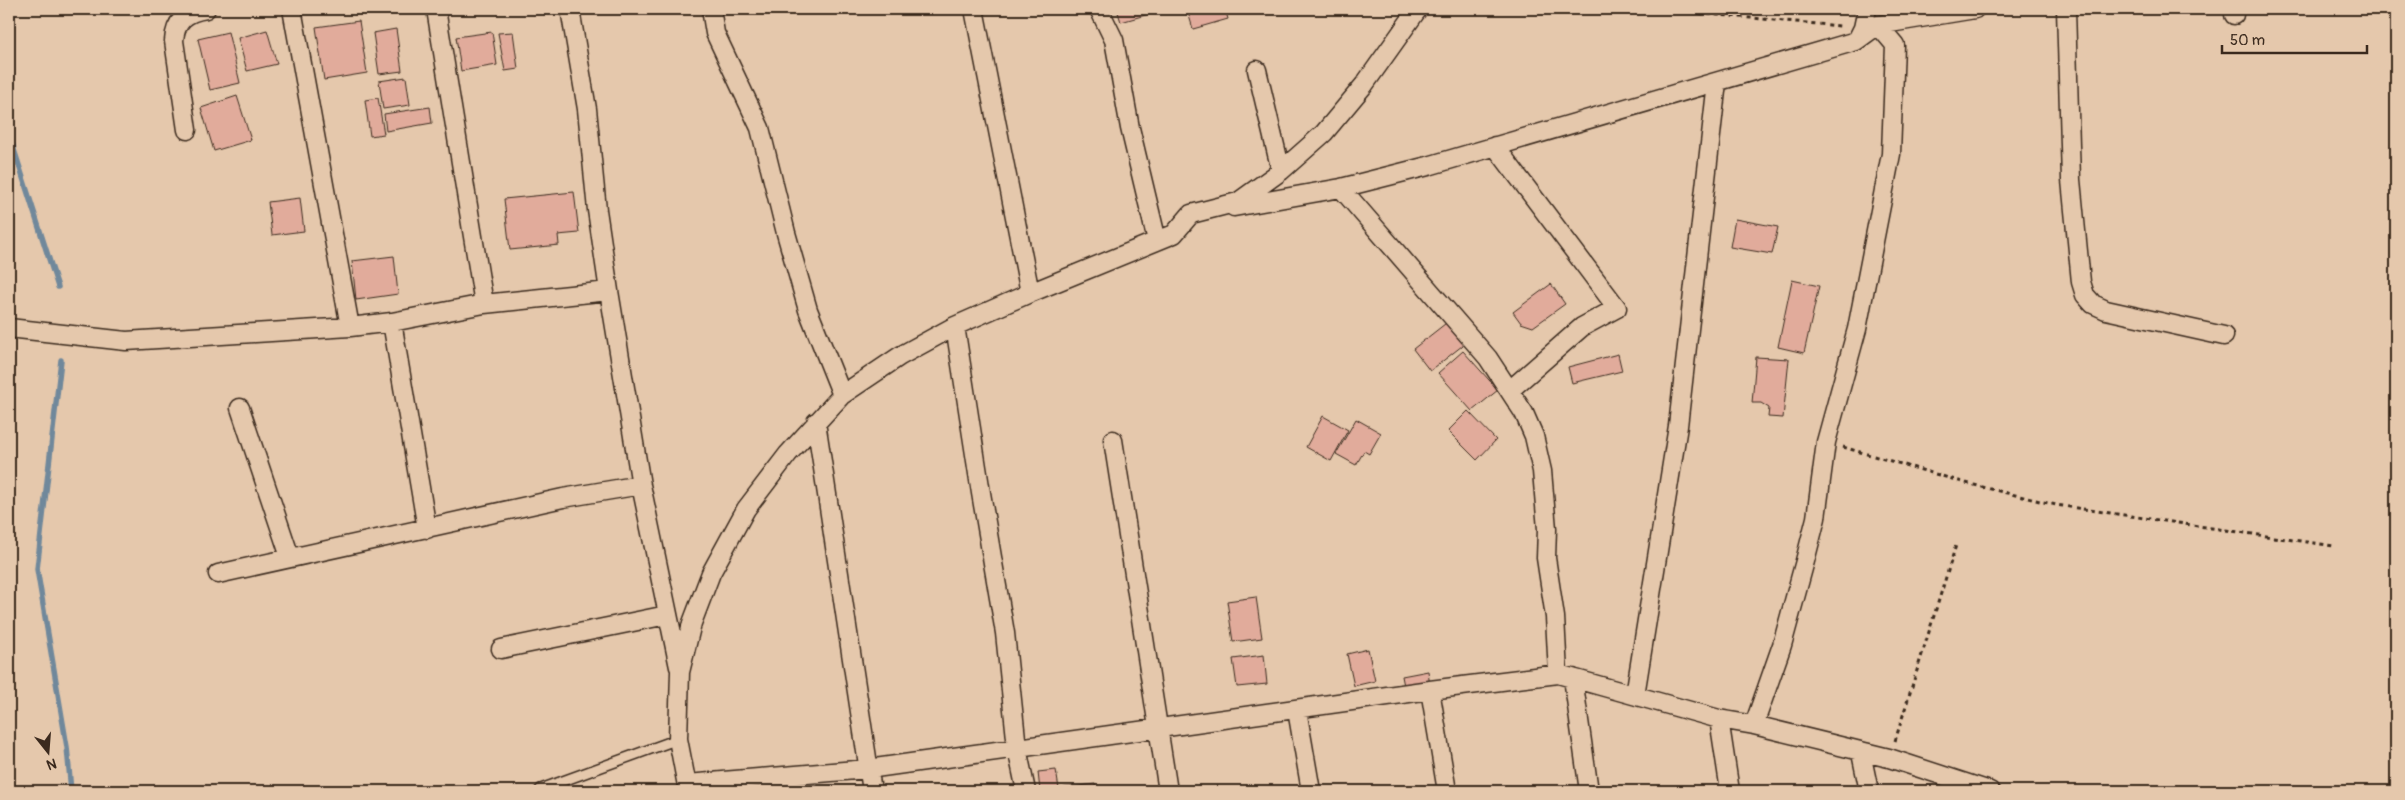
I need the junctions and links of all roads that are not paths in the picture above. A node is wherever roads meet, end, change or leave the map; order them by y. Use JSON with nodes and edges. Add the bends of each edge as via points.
{"nodes":[{"id":1,"x":206,"y":9,"type":"edge"},
{"id":2,"x":292,"y":9,"type":"edge"},
{"id":3,"x":436,"y":9,"type":"edge"},
{"id":4,"x":570,"y":9,"type":"edge"},
{"id":5,"x":711,"y":9,"type":"edge"},
{"id":6,"x":975,"y":9,"type":"edge"},
{"id":7,"x":1099,"y":9,"type":"edge"},
{"id":8,"x":1418,"y":9,"type":"edge"},
{"id":9,"x":1867,"y":9,"type":"edge"},
{"id":10,"x":1975,"y":9,"type":"edge"},
{"id":11,"x":2066,"y":9,"type":"edge"},
{"id":12,"x":1866,"y":31,"type":"junction"},
{"id":13,"x":1257,"y":70,"type":"dead end"},
{"id":14,"x":1717,"y":82,"type":"junction"},
{"id":15,"x":188,"y":130,"type":"dead end"},
{"id":16,"x":1495,"y":146,"type":"junction"},
{"id":17,"x":1281,"y":171,"type":"junction"},
{"id":18,"x":1341,"y":188,"type":"junction"},
{"id":19,"x":1192,"y":214,"type":"junction"},
{"id":20,"x":1157,"y":241,"type":"junction"},
{"id":21,"x":609,"y":291,"type":"junction"},
{"id":22,"x":1030,"y":293,"type":"junction"},
{"id":23,"x":484,"y":304,"type":"junction"},
{"id":24,"x":392,"y":322,"type":"junction"},
{"id":25,"x":955,"y":326,"type":"junction"},
{"id":26,"x":350,"y":327,"type":"junction"},
{"id":27,"x":9,"y":328,"type":"edge"},
{"id":28,"x":2224,"y":336,"type":"dead end"},
{"id":29,"x":1510,"y":390,"type":"junction"},
{"id":30,"x":842,"y":395,"type":"junction"},
{"id":31,"x":240,"y":408,"type":"dead end"},
{"id":32,"x":816,"y":422,"type":"junction"},
{"id":33,"x":1113,"y":440,"type":"dead end"},
{"id":34,"x":641,"y":485,"type":"junction"},
{"id":35,"x":427,"y":529,"type":"junction"},
{"id":36,"x":290,"y":557,"type":"junction"},
{"id":37,"x":218,"y":574,"type":"dead end"},
{"id":38,"x":667,"y":615,"type":"junction"},
{"id":39,"x":501,"y":649,"type":"dead end"},
{"id":40,"x":680,"y":672,"type":"junction"},
{"id":41,"x":1566,"y":676,"type":"junction"},
{"id":42,"x":1430,"y":690,"type":"junction"},
{"id":43,"x":1635,"y":695,"type":"junction"},
{"id":44,"x":1297,"y":710,"type":"junction"},
{"id":45,"x":1718,"y":719,"type":"junction"},
{"id":46,"x":1754,"y":725,"type":"junction"},
{"id":47,"x":1158,"y":730,"type":"junction"},
{"id":48,"x":678,"y":739,"type":"junction"},
{"id":49,"x":1018,"y":748,"type":"junction"},
{"id":50,"x":1861,"y":753,"type":"junction"},
{"id":51,"x":868,"y":769,"type":"junction"},
{"id":52,"x":688,"y":788,"type":"edge"},
{"id":53,"x":539,"y":791,"type":"edge"},
{"id":54,"x":872,"y":791,"type":"edge"},
{"id":55,"x":1026,"y":791,"type":"edge"},
{"id":56,"x":1168,"y":791,"type":"edge"},
{"id":57,"x":1311,"y":791,"type":"edge"},
{"id":58,"x":1447,"y":791,"type":"edge"},
{"id":59,"x":1589,"y":791,"type":"edge"},
{"id":60,"x":1730,"y":791,"type":"edge"},
{"id":61,"x":1869,"y":791,"type":"edge"},
{"id":62,"x":1990,"y":791,"type":"edge"}],
"edges":[{"from":1,"to":15,"type":"street","via":[[195,10],[182,18],[175,30]]},
{"from":2,"to":26,"type":"street"},
{"from":3,"to":23,"type":"street"},
{"from":4,"to":21,"type":"street","via":[[587,109]]},
{"from":5,"to":30,"type":"street","via":[[715,33],[760,128],[808,310]]},
{"from":6,"to":22,"type":"street"},
{"from":7,"to":20,"type":"street","via":[[1114,40],[1130,128]]},
{"from":8,"to":17,"type":"street","via":[[1364,85],[1324,133]]},
{"from":9,"to":12,"type":"street"},
{"from":10,"to":12,"type":"street"},
{"from":11,"to":28,"type":"street","via":[[2072,180],[2078,256],[2085,295],[2106,310]]},
{"from":12,"to":14,"type":"street"},
{"from":12,"to":46,"type":"street","via":[[1895,45],[1891,154],[1857,329],[1826,442],[1811,536],[1782,645]]},
{"from":13,"to":17,"type":"street"},
{"from":14,"to":16,"type":"street"},
{"from":14,"to":43,"type":"street","via":[[1678,426]]},
{"from":16,"to":18,"type":"street"},
{"from":16,"to":29,"type":"street","via":[[1617,308],[1582,327]]},
{"from":17,"to":19,"type":"street","via":[[1238,202]]},
{"from":18,"to":19,"type":"street"},
{"from":18,"to":29,"type":"street","via":[[1488,358]]},
{"from":19,"to":20,"type":"street","via":[[1174,234]]},
{"from":20,"to":22,"type":"street"},
{"from":21,"to":23,"type":"street"},
{"from":21,"to":34,"type":"street"},
{"from":22,"to":25,"type":"street"},
{"from":23,"to":24,"type":"street"},
{"from":24,"to":26,"type":"street"},
{"from":24,"to":35,"type":"street"},
{"from":25,"to":30,"type":"street","via":[[900,356]]},
{"from":25,"to":49,"type":"street","via":[[1005,633]]},
{"from":26,"to":27,"type":"street","via":[[126,341]]},
{"from":29,"to":41,"type":"street","via":[[1534,436],[1542,471],[1546,558]]},
{"from":30,"to":32,"type":"street"},
{"from":31,"to":36,"type":"street"},
{"from":32,"to":40,"type":"street","via":[[746,509],[720,557],[692,623]]},
{"from":32,"to":51,"type":"street"},
{"from":33,"to":47,"type":"street"},
{"from":34,"to":35,"type":"street","via":[[563,498]]},
{"from":34,"to":38,"type":"street"},
{"from":35,"to":36,"type":"street"},
{"from":36,"to":37,"type":"street"},
{"from":38,"to":39,"type":"street"},
{"from":38,"to":40,"type":"street"},
{"from":40,"to":48,"type":"street"},
{"from":41,"to":42,"type":"street"},
{"from":41,"to":43,"type":"street"},
{"from":41,"to":59,"type":"street"},
{"from":42,"to":44,"type":"street"},
{"from":42,"to":58,"type":"street"},
{"from":43,"to":45,"type":"street"},
{"from":44,"to":47,"type":"street"},
{"from":44,"to":57,"type":"street"},
{"from":45,"to":46,"type":"street"},
{"from":45,"to":60,"type":"street"},
{"from":46,"to":50,"type":"street"},
{"from":47,"to":49,"type":"street"},
{"from":47,"to":56,"type":"street"},
{"from":48,"to":52,"type":"street"},
{"from":48,"to":53,"type":"lane"},
{"from":49,"to":51,"type":"street"},
{"from":49,"to":55,"type":"street"},
{"from":50,"to":61,"type":"street"},
{"from":50,"to":62,"type":"street","via":[[1889,758]]},
{"from":51,"to":52,"type":"street"},
{"from":51,"to":54,"type":"street"}]}
